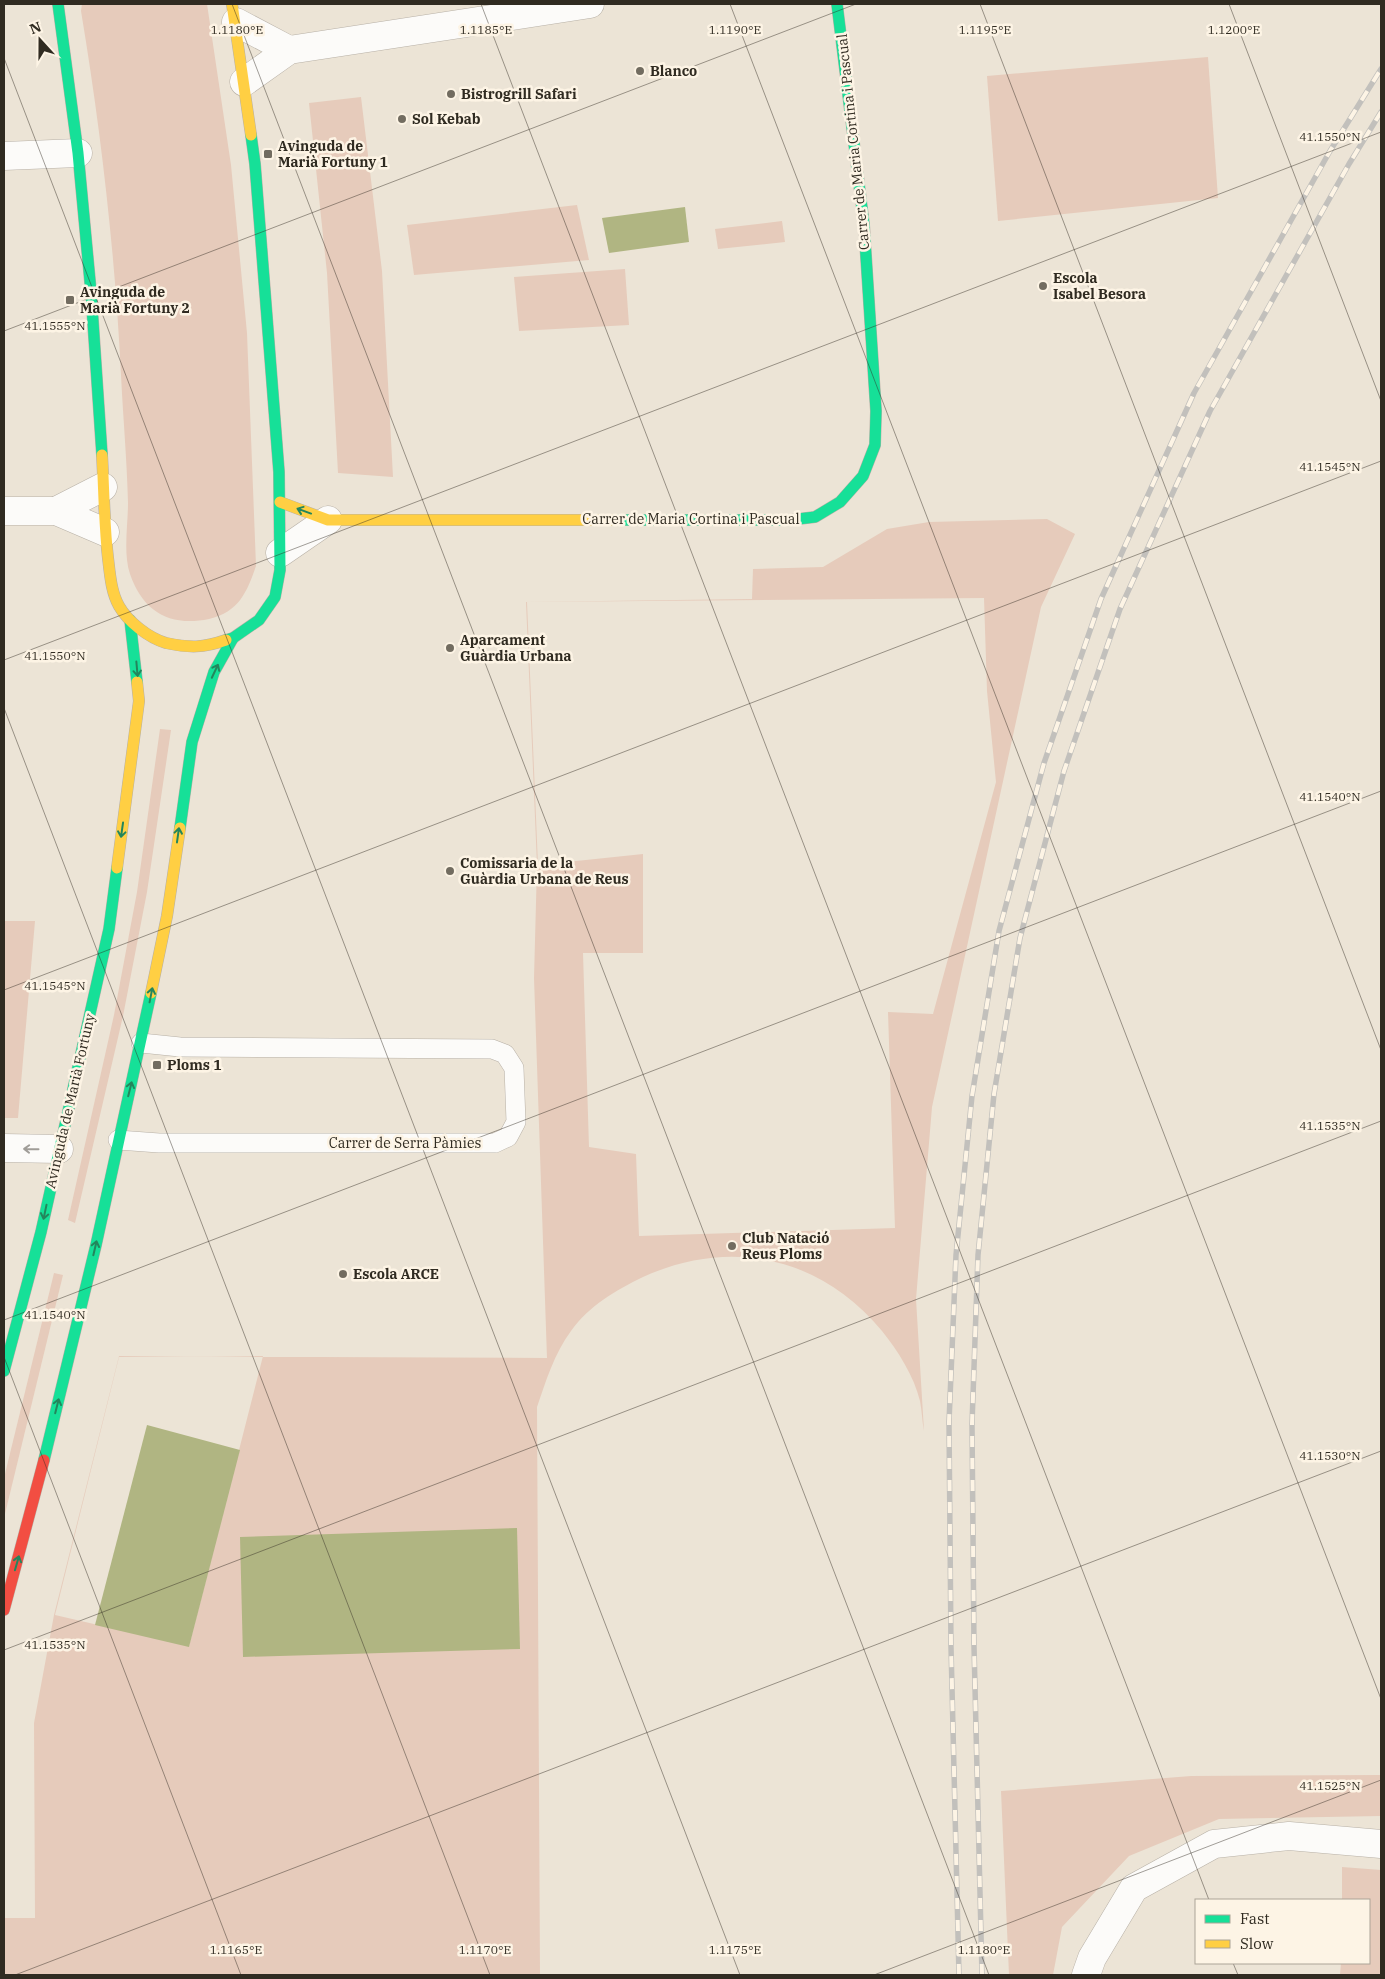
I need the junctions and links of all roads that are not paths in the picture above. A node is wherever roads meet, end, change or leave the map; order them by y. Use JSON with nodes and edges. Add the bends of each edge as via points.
{"nodes":[{"id":1,"x":58,"y":4,"type":"edge"},
{"id":2,"x":590,"y":4,"type":"edge"},
{"id":3,"x":837,"y":4,"type":"edge"},
{"id":4,"x":234,"y":13,"type":"edge"},
{"id":5,"x":289,"y":50,"type":"junction"},
{"id":6,"x":244,"y":82,"type":"junction"},
{"id":7,"x":78,"y":153,"type":"junction"},
{"id":8,"x":4,"y":156,"type":"edge"},
{"id":9,"x":103,"y":487,"type":"junction"},
{"id":10,"x":280,"y":502,"type":"junction"},
{"id":11,"x":4,"y":511,"type":"edge"},
{"id":12,"x":56,"y":511,"type":"junction"},
{"id":13,"x":328,"y":520,"type":"junction"},
{"id":14,"x":105,"y":532,"type":"junction"},
{"id":15,"x":280,"y":553,"type":"junction"},
{"id":16,"x":130,"y":620,"type":"junction"},
{"id":17,"x":233,"y":638,"type":"junction"},
{"id":18,"x":142,"y":1043,"type":"junction"},
{"id":19,"x":118,"y":1140,"type":"junction"},
{"id":20,"x":4,"y":1148,"type":"edge"},
{"id":21,"x":59,"y":1149,"type":"junction"},
{"id":22,"x":4,"y":1371,"type":"edge"},
{"id":23,"x":4,"y":1610,"type":"edge"},
{"id":24,"x":1381,"y":1844,"type":"edge"},
{"id":25,"x":1086,"y":1975,"type":"edge"}],
"edges":[{"from":1,"to":7,"type":"main road"},
{"from":2,"to":5,"type":"street"},
{"from":3,"to":13,"type":"main road","name":"Carrer de Maria Cortina i Pascual","via":[[864,225],[876,411],[875,445],[863,476],[840,502],[815,517],[790,520]]},
{"from":4,"to":5,"type":"street"},
{"from":4,"to":6,"type":"main road"},
{"from":5,"to":6,"type":"street"},
{"from":6,"to":10,"type":"main road","via":[[256,174]]},
{"from":7,"to":8,"type":"street"},
{"from":7,"to":9,"type":"main road"},
{"from":9,"to":12,"type":"street"},
{"from":9,"to":14,"type":"main road"},
{"from":13,"to":10,"type":"main road","name":"Carrer de Maria Cortina i Pascual","one_way":true},
{"from":10,"to":15,"type":"main road"},
{"from":11,"to":12,"type":"street"},
{"from":12,"to":14,"type":"street"},
{"from":13,"to":15,"type":"street"},
{"from":14,"to":16,"type":"main road","via":[[111,583],[119,606]]},
{"from":15,"to":17,"type":"main road","via":[[275,597],[259,620]]},
{"from":16,"to":17,"type":"main road","via":[[156,640],[184,647],[207,647]]},
{"from":16,"to":21,"type":"main road","name":"Avinguda de Marià Fortuny","one_way":true,"via":[[140,701],[109,929]]},
{"from":18,"to":17,"type":"main road","one_way":true,"via":[[167,916],[192,742],[214,672]]},
{"from":19,"to":18,"type":"main road","one_way":true},
{"from":18,"to":19,"type":"lane","name":"Carrer de Serra Pàmies","via":[[180,1047],[492,1049],[505,1054],[514,1068],[516,1122],[508,1137],[495,1143],[158,1143]]},
{"from":23,"to":19,"type":"main road","one_way":true,"via":[[96,1245]]},
{"from":21,"to":20,"type":"street","one_way":true},
{"from":21,"to":22,"type":"main road","name":"Avinguda de Marià Fortuny","one_way":true},
{"from":24,"to":25,"type":"street","via":[[1289,1836],[1214,1844],[1134,1888],[1092,1958]]}]}
